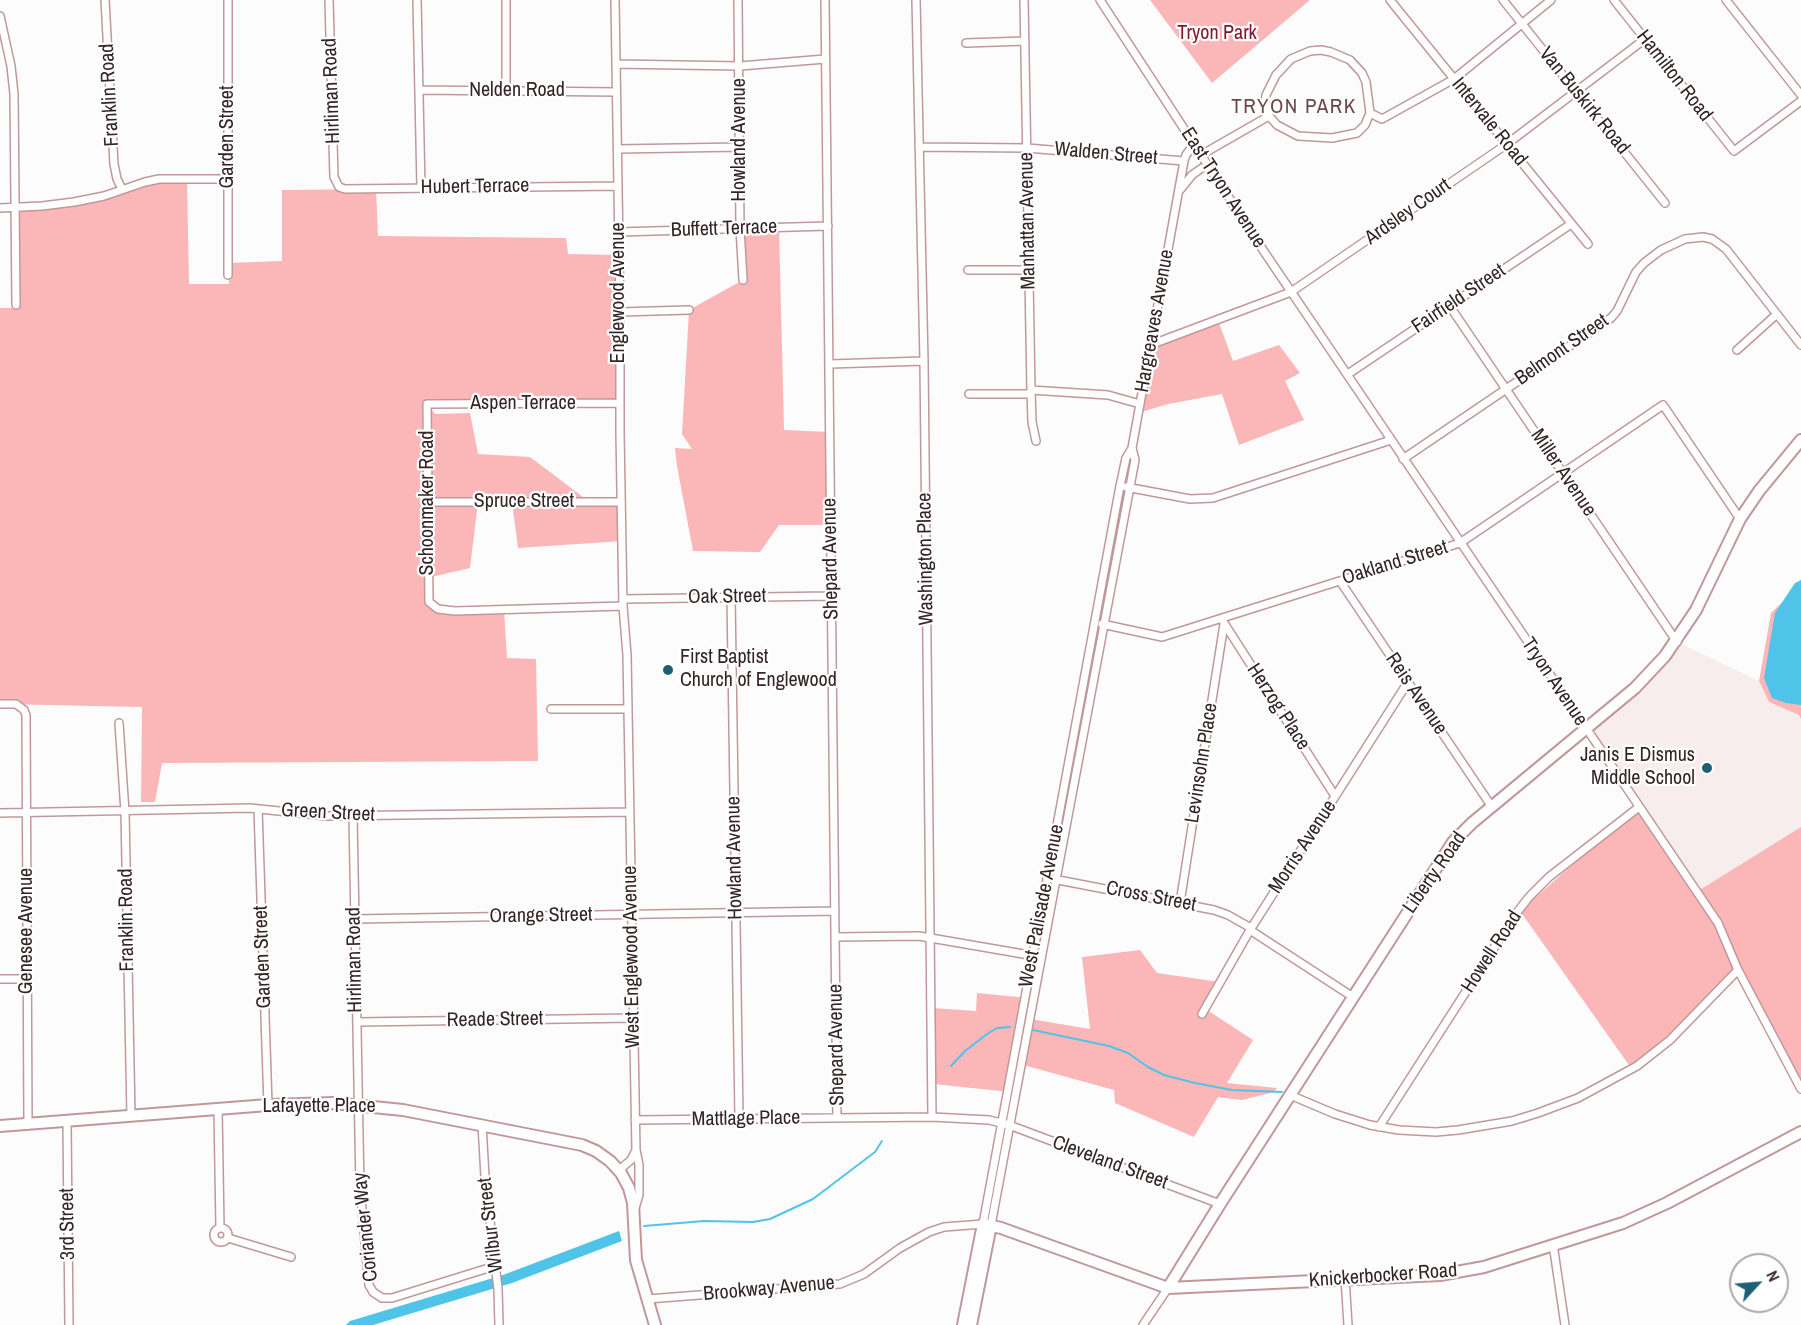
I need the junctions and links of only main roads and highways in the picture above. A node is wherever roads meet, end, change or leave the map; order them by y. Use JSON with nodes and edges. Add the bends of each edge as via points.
{"nodes":[{"id":1,"x":1801,"y":440,"type":"edge"},
{"id":2,"x":0,"y":1126,"type":"edge"},
{"id":3,"x":1801,"y":1132,"type":"edge"},
{"id":4,"x":633,"y":1212,"type":"joint"},
{"id":5,"x":987,"y":1224,"type":"junction"},
{"id":6,"x":1168,"y":1287,"type":"junction"},
{"id":7,"x":655,"y":1325,"type":"edge"},
{"id":8,"x":963,"y":1325,"type":"edge"},
{"id":9,"x":971,"y":1325,"type":"edge"}],
"edges":[{"from":1,"to":6,"type":"main road","name":"Liberty Road","via":[[1740,519],[1696,610],[1653,671],[1453,842]]},
{"from":2,"to":4,"type":"main road","name":"Lafayette Place","via":[[306,1103],[403,1110],[587,1147],[619,1170],[629,1188]]},
{"from":3,"to":6,"type":"main road","name":"Knickerbocker Road","via":[[1623,1223],[1484,1267],[1440,1275]]},
{"from":4,"to":7,"type":"main road","name":"West Englewood Avenue","via":[[636,1260]]},
{"from":5,"to":6,"type":"main road","name":"Knickerbocker Road"},
{"from":5,"to":8,"type":"main road","name":"West Palisade Avenue"},
{"from":5,"to":9,"type":"main road","name":"West Palisade Avenue"}]}
